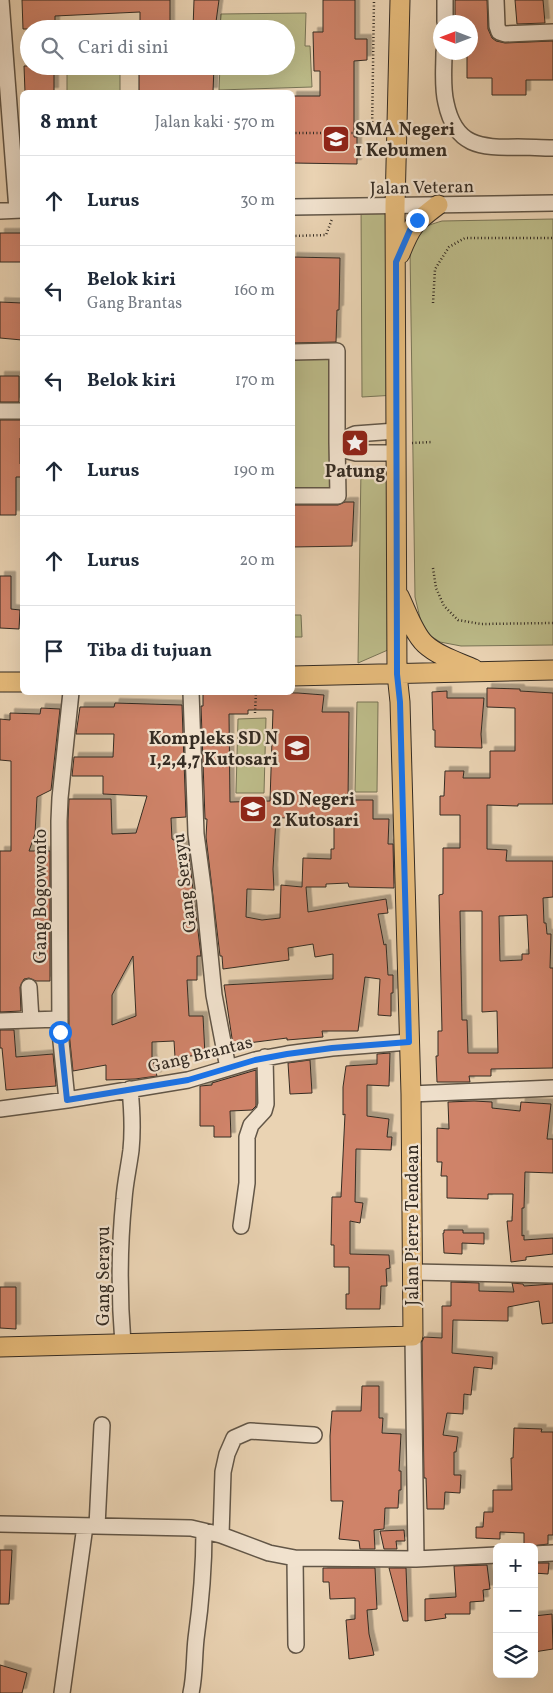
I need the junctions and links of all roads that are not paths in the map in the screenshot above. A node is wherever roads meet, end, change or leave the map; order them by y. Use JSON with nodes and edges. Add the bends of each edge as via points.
{"nodes":[{"id":1,"x":1,"y":0,"type":"edge"},
{"id":2,"x":400,"y":0,"type":"edge"},
{"id":3,"x":445,"y":0,"type":"edge"},
{"id":4,"x":496,"y":0,"type":"edge"},
{"id":5,"x":444,"y":15,"type":"edge"},
{"id":6,"x":553,"y":32,"type":"edge"},
{"id":7,"x":444,"y":60,"type":"edge"},
{"id":8,"x":553,"y":148,"type":"edge"},
{"id":9,"x":553,"y":203,"type":"edge"},
{"id":10,"x":438,"y":205,"type":"junction"},
{"id":11,"x":395,"y":206,"type":"junction"},
{"id":12,"x":295,"y":207,"type":"edge"},
{"id":13,"x":20,"y":210,"type":"edge"},
{"id":14,"x":0,"y":211,"type":"edge"},
{"id":15,"x":396,"y":262,"type":"junction"},
{"id":16,"x":295,"y":352,"type":"edge"},
{"id":17,"x":0,"y":411,"type":"edge"},
{"id":18,"x":20,"y":411,"type":"edge"},
{"id":19,"x":339,"y":442,"type":"junction"},
{"id":20,"x":396,"y":442,"type":"junction"},
{"id":21,"x":295,"y":496,"type":"edge"},
{"id":22,"x":396,"y":590,"type":"junction"},
{"id":23,"x":397,"y":646,"type":"junction"},
{"id":24,"x":553,"y":670,"type":"edge"},
{"id":25,"x":480,"y":672,"type":"junction"},
{"id":26,"x":427,"y":673,"type":"junction"},
{"id":27,"x":397,"y":674,"type":"junction"},
{"id":28,"x":362,"y":675,"type":"junction"},
{"id":29,"x":295,"y":676,"type":"edge"},
{"id":30,"x":0,"y":682,"type":"edge"},
{"id":31,"x":20,"y":682,"type":"edge"},
{"id":32,"x":71,"y":695,"type":"edge"},
{"id":33,"x":191,"y":695,"type":"edge"},
{"id":34,"x":400,"y":702,"type":"junction"},
{"id":35,"x":29,"y":986,"type":"dead end"},
{"id":36,"x":60,"y":1019,"type":"junction"},
{"id":37,"x":31,"y":1020,"type":"junction"},
{"id":38,"x":0,"y":1021,"type":"edge"},
{"id":39,"x":409,"y":1042,"type":"junction"},
{"id":40,"x":265,"y":1058,"type":"junction"},
{"id":41,"x":228,"y":1068,"type":"junction"},
{"id":42,"x":553,"y":1088,"type":"edge"},
{"id":43,"x":130,"y":1089,"type":"junction"},
{"id":44,"x":411,"y":1094,"type":"junction"},
{"id":45,"x":67,"y":1100,"type":"junction"},
{"id":46,"x":0,"y":1109,"type":"edge"},
{"id":47,"x":241,"y":1226,"type":"dead end"},
{"id":48,"x":413,"y":1272,"type":"junction"},
{"id":49,"x":553,"y":1275,"type":"edge"},
{"id":50,"x":412,"y":1336,"type":"junction"},
{"id":51,"x":123,"y":1344,"type":"junction"},
{"id":52,"x":0,"y":1348,"type":"edge"},
{"id":53,"x":102,"y":1425,"type":"dead end"},
{"id":54,"x":314,"y":1435,"type":"dead end"},
{"id":55,"x":0,"y":1524,"type":"edge"},
{"id":56,"x":91,"y":1526,"type":"junction"},
{"id":57,"x":204,"y":1531,"type":"junction"},
{"id":58,"x":221,"y":1535,"type":"junction"},
{"id":59,"x":553,"y":1553,"type":"edge"},
{"id":60,"x":538,"y":1554,"type":"edge"},
{"id":61,"x":493,"y":1555,"type":"edge"},
{"id":62,"x":295,"y":1558,"type":"junction"},
{"id":63,"x":416,"y":1559,"type":"junction"},
{"id":64,"x":296,"y":1644,"type":"dead end"},
{"id":65,"x":62,"y":1693,"type":"edge"},
{"id":66,"x":191,"y":1693,"type":"edge"}],
"edges":[{"from":1,"to":13,"type":"street"},
{"from":2,"to":11,"type":"main road","name":"Jalan Pierre Tendean"},
{"from":3,"to":5,"type":"street"},
{"from":4,"to":6,"type":"street","via":[[500,32]]},
{"from":7,"to":8,"type":"street","via":[[446,103],[454,124],[467,139],[490,148]]},
{"from":9,"to":10,"type":"street","name":"Jalan Veteran"},
{"from":10,"to":11,"type":"street","name":"Jalan Veteran"},
{"from":10,"to":15,"type":"main road","via":[[417,220]]},
{"from":11,"to":12,"type":"street","name":"Jalan Veteran"},
{"from":11,"to":15,"type":"main road","name":"Jalan Pierre Tendean"},
{"from":13,"to":14,"type":"street"},
{"from":15,"to":20,"type":"main road","name":"Jalan Pierre Tendean"},
{"from":16,"to":19,"type":"street","via":[[337,351]]},
{"from":17,"to":18,"type":"street"},
{"from":19,"to":20,"type":"street","via":[[355,434]]},
{"from":19,"to":20,"type":"street","via":[[348,451],[356,452]]},
{"from":19,"to":21,"type":"street","via":[[338,496]]},
{"from":20,"to":22,"type":"main road","name":"Jalan Pierre Tendean"},
{"from":22,"to":23,"type":"main road","name":"Jalan Pierre Tendean"},
{"from":22,"to":25,"type":"main road","via":[[424,644],[442,656]]},
{"from":23,"to":27,"type":"main road","name":"Jalan Pierre Tendean"},
{"from":23,"to":28,"type":"main road"},
{"from":24,"to":25,"type":"main road"},
{"from":25,"to":26,"type":"main road"},
{"from":26,"to":27,"type":"main road"},
{"from":26,"to":34,"type":"main road"},
{"from":27,"to":28,"type":"main road"},
{"from":27,"to":34,"type":"main road","name":"Jalan Pierre Tendean"},
{"from":28,"to":29,"type":"main road"},
{"from":30,"to":31,"type":"main road"},
{"from":32,"to":36,"type":"street","name":"Gang Bogowonto","via":[[60,798]]},
{"from":33,"to":41,"type":"street","name":"Gang Serayu","via":[[196,834],[214,996]]},
{"from":34,"to":39,"type":"main road","name":"Jalan Pierre Tendean"},
{"from":35,"to":37,"type":"street"},
{"from":36,"to":37,"type":"street"},
{"from":36,"to":45,"type":"street","name":"Gang Bogowonto"},
{"from":37,"to":38,"type":"street"},
{"from":39,"to":40,"type":"street","name":"Gang Brantas","via":[[332,1048]]},
{"from":39,"to":44,"type":"main road","name":"Jalan Pierre Tendean"},
{"from":40,"to":41,"type":"street","name":"Gang Brantas"},
{"from":40,"to":47,"type":"street","via":[[266,1104],[251,1125],[247,1137],[247,1183]]},
{"from":41,"to":43,"type":"street","name":"Gang Brantas","via":[[188,1080]]},
{"from":42,"to":44,"type":"street"},
{"from":43,"to":45,"type":"street","name":"Gang Brantas"},
{"from":43,"to":51,"type":"street","name":"Gang Serayu","via":[[132,1141],[120,1252]]},
{"from":44,"to":48,"type":"main road","name":"Jalan Pierre Tendean"},
{"from":45,"to":46,"type":"street","name":"Gang Brantas"},
{"from":48,"to":49,"type":"street"},
{"from":48,"to":50,"type":"main road","name":"Jalan Pierre Tendean"},
{"from":50,"to":51,"type":"main road"},
{"from":50,"to":63,"type":"street"},
{"from":51,"to":52,"type":"main road"},
{"from":53,"to":56,"type":"street"},
{"from":54,"to":58,"type":"street","via":[[250,1431],[234,1438],[223,1472]]},
{"from":55,"to":56,"type":"street"},
{"from":56,"to":57,"type":"street"},
{"from":56,"to":65,"type":"street"},
{"from":57,"to":58,"type":"street"},
{"from":57,"to":66,"type":"street","via":[[203,1582]]},
{"from":58,"to":62,"type":"street","via":[[269,1553]]},
{"from":59,"to":60,"type":"street"},
{"from":61,"to":63,"type":"street"},
{"from":62,"to":63,"type":"street"},
{"from":62,"to":64,"type":"street"}]}
